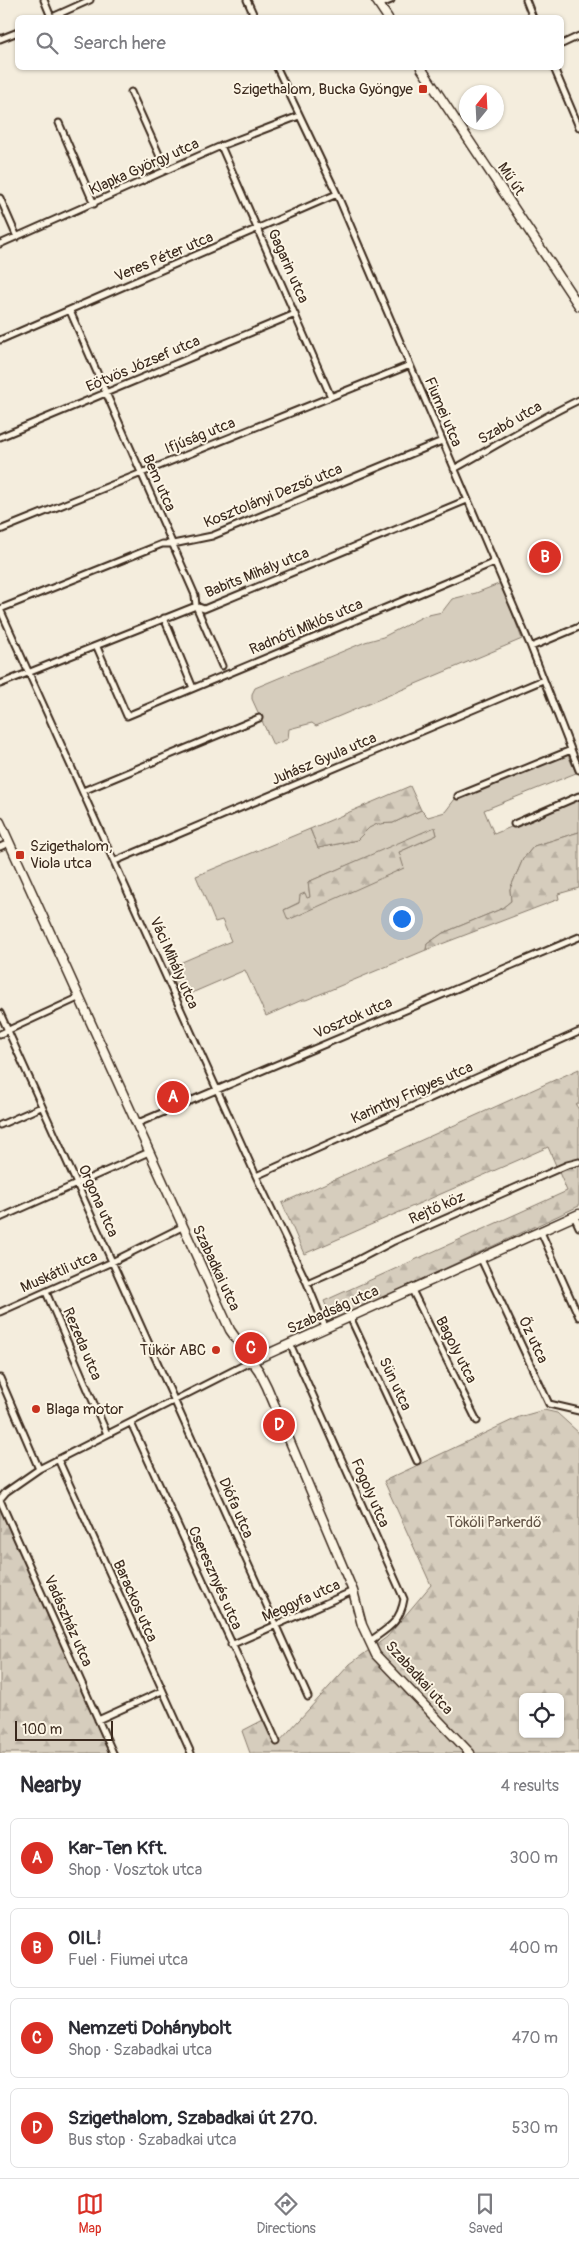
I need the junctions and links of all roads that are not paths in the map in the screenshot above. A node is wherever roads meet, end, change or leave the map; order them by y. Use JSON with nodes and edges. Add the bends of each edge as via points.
{"nodes":[{"id":1,"x":44,"y":0,"type":"edge"},
{"id":2,"x":90,"y":0,"type":"edge"},
{"id":3,"x":247,"y":0,"type":"edge"},
{"id":4,"x":392,"y":0,"type":"edge"},
{"id":5,"x":526,"y":0,"type":"edge"},
{"id":6,"x":378,"y":2,"type":"edge"},
{"id":7,"x":50,"y":15,"type":"edge"},
{"id":8,"x":56,"y":15,"type":"edge"},
{"id":9,"x":254,"y":15,"type":"edge"},
{"id":10,"x":386,"y":15,"type":"edge"},
{"id":11,"x":532,"y":15,"type":"edge"},
{"id":12,"x":15,"y":33,"type":"edge"},
{"id":13,"x":579,"y":36,"type":"edge"},
{"id":14,"x":0,"y":39,"type":"edge"},
{"id":15,"x":564,"y":43,"type":"edge"},
{"id":16,"x":279,"y":70,"type":"edge"},
{"id":17,"x":422,"y":70,"type":"edge"},
{"id":18,"x":555,"y":70,"type":"edge"},
{"id":19,"x":131,"y":92,"type":"dead end"},
{"id":20,"x":299,"y":116,"type":"junction"},
{"id":21,"x":58,"y":123,"type":"dead end"},
{"id":22,"x":579,"y":127,"type":"edge"},
{"id":23,"x":221,"y":146,"type":"junction"},
{"id":24,"x":166,"y":170,"type":"junction"},
{"id":25,"x":337,"y":194,"type":"junction"},
{"id":26,"x":0,"y":198,"type":"edge"},
{"id":27,"x":94,"y":204,"type":"junction"},
{"id":28,"x":258,"y":229,"type":"junction"},
{"id":29,"x":17,"y":237,"type":"junction"},
{"id":30,"x":0,"y":244,"type":"edge"},
{"id":31,"x":579,"y":306,"type":"edge"},
{"id":32,"x":70,"y":311,"type":"junction"},
{"id":33,"x":295,"y":314,"type":"junction"},
{"id":34,"x":0,"y":340,"type":"edge"},
{"id":35,"x":410,"y":364,"type":"junction"},
{"id":36,"x":105,"y":393,"type":"junction"},
{"id":37,"x":331,"y":397,"type":"junction"},
{"id":38,"x":579,"y":400,"type":"edge"},
{"id":39,"x":0,"y":437,"type":"edge"},
{"id":40,"x":442,"y":441,"type":"junction"},
{"id":41,"x":454,"y":469,"type":"junction"},
{"id":42,"x":141,"y":473,"type":"junction"},
{"id":43,"x":467,"y":500,"type":"junction"},
{"id":44,"x":0,"y":530,"type":"edge"},
{"id":45,"x":173,"y":544,"type":"junction"},
{"id":46,"x":495,"y":562,"type":"junction"},
{"id":47,"x":196,"y":606,"type":"junction"},
{"id":48,"x":0,"y":609,"type":"edge"},
{"id":49,"x":164,"y":618,"type":"junction"},
{"id":50,"x":579,"y":627,"type":"edge"},
{"id":51,"x":97,"y":647,"type":"junction"},
{"id":52,"x":531,"y":647,"type":"junction"},
{"id":53,"x":222,"y":666,"type":"dead end"},
{"id":54,"x":28,"y":674,"type":"junction"},
{"id":55,"x":542,"y":680,"type":"junction"},
{"id":56,"x":0,"y":684,"type":"edge"},
{"id":57,"x":193,"y":688,"type":"junction"},
{"id":58,"x":259,"y":718,"type":"dead end"},
{"id":59,"x":571,"y":750,"type":"junction"},
{"id":60,"x":579,"y":770,"type":"edge"},
{"id":61,"x":82,"y":791,"type":"junction"},
{"id":62,"x":458,"y":796,"type":"dead end"},
{"id":63,"x":579,"y":796,"type":"edge"},
{"id":64,"x":0,"y":822,"type":"edge"},
{"id":65,"x":514,"y":824,"type":"dead end"},
{"id":66,"x":9,"y":843,"type":"junction"},
{"id":67,"x":0,"y":847,"type":"edge"},
{"id":68,"x":114,"y":861,"type":"junction"},
{"id":69,"x":579,"y":937,"type":"edge"},
{"id":70,"x":78,"y":998,"type":"junction"},
{"id":71,"x":0,"y":1013,"type":"edge"},
{"id":72,"x":8,"y":1030,"type":"junction"},
{"id":73,"x":579,"y":1032,"type":"edge"},
{"id":74,"x":0,"y":1034,"type":"edge"},
{"id":75,"x":217,"y":1088,"type":"junction"},
{"id":76,"x":41,"y":1107,"type":"junction"},
{"id":77,"x":138,"y":1123,"type":"junction"},
{"id":78,"x":0,"y":1125,"type":"edge"},
{"id":79,"x":149,"y":1152,"type":"junction"},
{"id":80,"x":579,"y":1162,"type":"edge"},
{"id":81,"x":256,"y":1176,"type":"junction"},
{"id":82,"x":76,"y":1184,"type":"junction"},
{"id":83,"x":0,"y":1218,"type":"edge"},
{"id":84,"x":578,"y":1220,"type":"edge"},
{"id":85,"x":182,"y":1227,"type":"junction"},
{"id":86,"x":541,"y":1232,"type":"junction"},
{"id":87,"x":481,"y":1260,"type":"junction"},
{"id":88,"x":112,"y":1262,"type":"junction"},
{"id":89,"x":307,"y":1283,"type":"junction"},
{"id":90,"x":412,"y":1290,"type":"junction"},
{"id":91,"x":46,"y":1292,"type":"junction"},
{"id":92,"x":0,"y":1312,"type":"edge"},
{"id":93,"x":350,"y":1317,"type":"junction"},
{"id":94,"x":579,"y":1317,"type":"edge"},
{"id":95,"x":325,"y":1327,"type":"junction"},
{"id":96,"x":290,"y":1344,"type":"junction"},
{"id":97,"x":250,"y":1362,"type":"junction"},
{"id":98,"x":0,"y":1378,"type":"edge"},
{"id":99,"x":174,"y":1400,"type":"junction"},
{"id":100,"x":579,"y":1411,"type":"edge"},
{"id":101,"x":477,"y":1420,"type":"dead end"},
{"id":102,"x":131,"y":1423,"type":"junction"},
{"id":103,"x":107,"y":1434,"type":"junction"},
{"id":104,"x":58,"y":1459,"type":"junction"},
{"id":105,"x":417,"y":1461,"type":"dead end"},
{"id":106,"x":40,"y":1469,"type":"junction"},
{"id":107,"x":0,"y":1500,"type":"edge"},
{"id":108,"x":353,"y":1591,"type":"junction"},
{"id":109,"x":276,"y":1626,"type":"junction"},
{"id":110,"x":370,"y":1641,"type":"junction"},
{"id":111,"x":231,"y":1645,"type":"junction"},
{"id":112,"x":162,"y":1691,"type":"junction"},
{"id":113,"x":308,"y":1697,"type":"dead end"},
{"id":114,"x":98,"y":1720,"type":"junction"},
{"id":115,"x":277,"y":1742,"type":"dead end"},
{"id":116,"x":113,"y":1753,"type":"edge"},
{"id":117,"x":191,"y":1753,"type":"edge"},
{"id":118,"x":470,"y":1753,"type":"edge"}],
"edges":[{"from":1,"to":7,"type":"street"},
{"from":2,"to":8,"type":"street"},
{"from":3,"to":9,"type":"street"},
{"from":4,"to":6,"type":"street"},
{"from":5,"to":11,"type":"street"},
{"from":6,"to":10,"type":"street"},
{"from":12,"to":14,"type":"street"},
{"from":13,"to":15,"type":"street"},
{"from":16,"to":20,"type":"street","name":"Fiumei utca"},
{"from":17,"to":31,"type":"street","name":"Mű út"},
{"from":18,"to":22,"type":"street"},
{"from":19,"to":24,"type":"street"},
{"from":20,"to":23,"type":"street","name":"Klapka György utca"},
{"from":20,"to":25,"type":"street","name":"Fiumei utca"},
{"from":21,"to":27,"type":"street"},
{"from":23,"to":24,"type":"street","name":"Klapka György utca"},
{"from":23,"to":28,"type":"street","name":"Gagarin utca"},
{"from":24,"to":27,"type":"street","name":"Klapka György utca"},
{"from":25,"to":28,"type":"street","name":"Veres Péter utca"},
{"from":25,"to":35,"type":"street","name":"Fiumei utca"},
{"from":26,"to":29,"type":"street"},
{"from":27,"to":29,"type":"street","name":"Klapka György utca"},
{"from":28,"to":32,"type":"street","name":"Veres Péter utca"},
{"from":28,"to":33,"type":"street","name":"Gagarin utca"},
{"from":29,"to":30,"type":"street","name":"Klapka György utca"},
{"from":32,"to":34,"type":"street","name":"Veres Péter utca"},
{"from":32,"to":36,"type":"street","name":"Bem utca"},
{"from":33,"to":36,"type":"street","name":"Eötvös József utca"},
{"from":33,"to":37,"type":"street","name":"Gagarin utca"},
{"from":35,"to":37,"type":"street","name":"Ifjúság utca"},
{"from":35,"to":40,"type":"street","name":"Fiumei utca"},
{"from":36,"to":39,"type":"street","name":"Eötvös József utca"},
{"from":36,"to":42,"type":"street","name":"Bem utca"},
{"from":37,"to":42,"type":"street","name":"Ifjúság utca"},
{"from":38,"to":41,"type":"street","name":"Szabó utca","via":[[546,415]]},
{"from":40,"to":41,"type":"street","name":"Fiumei utca"},
{"from":40,"to":45,"type":"street","name":"Kosztolányi Dezső utca","via":[[212,536]]},
{"from":41,"to":43,"type":"street","name":"Fiumei utca"},
{"from":42,"to":44,"type":"street","name":"Ifjúság utca"},
{"from":42,"to":45,"type":"street","name":"Bem utca"},
{"from":43,"to":46,"type":"street","name":"Fiumei utca"},
{"from":43,"to":47,"type":"street","name":"Babits Mihály utca","via":[[204,609]]},
{"from":45,"to":47,"type":"street","name":"Bem utca","via":[[195,595]]},
{"from":45,"to":48,"type":"street","name":"Kosztolányi Dezső utca","via":[[162,544]]},
{"from":46,"to":52,"type":"street","name":"Fiumei utca"},
{"from":46,"to":57,"type":"street","name":"Radnóti Miklós utca"},
{"from":47,"to":49,"type":"street","name":"Babits Mihály utca"},
{"from":47,"to":53,"type":"street","name":"Bem utca"},
{"from":48,"to":54,"type":"street","name":"Váci Mihály utca"},
{"from":49,"to":51,"type":"street","name":"Babits Mihály utca"},
{"from":49,"to":57,"type":"street"},
{"from":50,"to":52,"type":"street"},
{"from":51,"to":54,"type":"street","name":"Babits Mihály utca"},
{"from":51,"to":57,"type":"street","name":"Radnóti Miklós utca","via":[[127,716]]},
{"from":52,"to":55,"type":"street","name":"Fiumei utca"},
{"from":54,"to":56,"type":"street","name":"Babits Mihály utca"},
{"from":54,"to":61,"type":"street","name":"Váci Mihály utca"},
{"from":55,"to":59,"type":"street","name":"Fiumei utca"},
{"from":55,"to":68,"type":"street","name":"Juhász Gyula utca"},
{"from":58,"to":61,"type":"street"},
{"from":59,"to":60,"type":"street","name":"Fiumei utca"},
{"from":59,"to":62,"type":"street"},
{"from":61,"to":68,"type":"street","name":"Váci Mihály utca"},
{"from":63,"to":65,"type":"street"},
{"from":64,"to":66,"type":"street","name":"Szabadkai utca"},
{"from":66,"to":67,"type":"street"},
{"from":66,"to":70,"type":"street","name":"Szabadkai utca"},
{"from":68,"to":75,"type":"street","name":"Váci Mihály utca"},
{"from":69,"to":75,"type":"street","name":"Vosztok utca"},
{"from":70,"to":72,"type":"street"},
{"from":70,"to":77,"type":"street","name":"Szabadkai utca"},
{"from":71,"to":72,"type":"street","name":"Orgona utca"},
{"from":72,"to":74,"type":"street"},
{"from":72,"to":76,"type":"street","name":"Orgona utca"},
{"from":73,"to":81,"type":"street","name":"Karinthy Frigyes utca"},
{"from":75,"to":77,"type":"street","name":"Vosztok utca"},
{"from":75,"to":81,"type":"street","name":"Váci Mihály utca"},
{"from":76,"to":78,"type":"street"},
{"from":76,"to":82,"type":"street","name":"Orgona utca"},
{"from":77,"to":79,"type":"street","name":"Szabadkai utca"},
{"from":79,"to":82,"type":"street"},
{"from":79,"to":85,"type":"street","name":"Szabadkai utca"},
{"from":80,"to":89,"type":"street","name":"Rejtő köz","via":[[400,1238]]},
{"from":81,"to":89,"type":"street","name":"Váci Mihály utca"},
{"from":82,"to":83,"type":"street"},
{"from":82,"to":88,"type":"street","name":"Orgona utca"},
{"from":84,"to":86,"type":"street","name":"Szabadság utca"},
{"from":85,"to":88,"type":"street","name":"Muskátli utca"},
{"from":85,"to":97,"type":"street","name":"Szabadkai utca","via":[[230,1330]]},
{"from":86,"to":87,"type":"street","name":"Szabadság utca"},
{"from":86,"to":94,"type":"street"},
{"from":87,"to":90,"type":"street","name":"Szabadság utca"},
{"from":87,"to":100,"type":"street","name":"Őz utca","via":[[549,1404]]},
{"from":88,"to":91,"type":"street","name":"Muskátli utca"},
{"from":88,"to":99,"type":"street","name":"Orgona utca"},
{"from":89,"to":95,"type":"street","name":"Váci Mihály utca"},
{"from":90,"to":93,"type":"street","name":"Szabadság utca"},
{"from":90,"to":101,"type":"street","name":"Bagoly utca"},
{"from":91,"to":92,"type":"street","name":"Muskátli utca"},
{"from":91,"to":103,"type":"street","name":"Rezeda utca"},
{"from":93,"to":95,"type":"street","name":"Szabadság utca"},
{"from":93,"to":105,"type":"street","name":"Sün utca"},
{"from":95,"to":96,"type":"street","name":"Szabadság utca"},
{"from":96,"to":97,"type":"street","name":"Szabadság utca"},
{"from":96,"to":110,"type":"street","name":"Fogoly utca","via":[[404,1599],[396,1622]]},
{"from":97,"to":99,"type":"street","name":"Szabadság utca"},
{"from":97,"to":108,"type":"street","name":"Szabadkai utca","via":[[267,1387]]},
{"from":98,"to":106,"type":"street"},
{"from":99,"to":102,"type":"street","name":"Szabadság utca"},
{"from":99,"to":109,"type":"street","name":"Diófa utca"},
{"from":102,"to":103,"type":"street","name":"Szabadság utca"},
{"from":102,"to":111,"type":"street","name":"Cseresznyés utca"},
{"from":103,"to":104,"type":"street","name":"Szabadság utca"},
{"from":104,"to":106,"type":"street","name":"Szabadság utca"},
{"from":104,"to":112,"type":"street","name":"Barackos utca"},
{"from":106,"to":107,"type":"street","name":"Szabadság utca","via":[[6,1492]]},
{"from":107,"to":114,"type":"street","name":"Vadászház utca"},
{"from":108,"to":109,"type":"street","name":"Meggyfa utca"},
{"from":108,"to":110,"type":"street","name":"Szabadkai utca"},
{"from":109,"to":111,"type":"street","name":"Meggyfa utca"},
{"from":109,"to":113,"type":"street","name":"Diófa utca"},
{"from":110,"to":118,"type":"street","name":"Szabadkai utca","via":[[376,1655]]},
{"from":111,"to":115,"type":"street","name":"Cseresznyés utca"},
{"from":112,"to":114,"type":"street"},
{"from":112,"to":117,"type":"street","name":"Barackos utca"},
{"from":114,"to":116,"type":"street","name":"Vadászház utca"}]}
